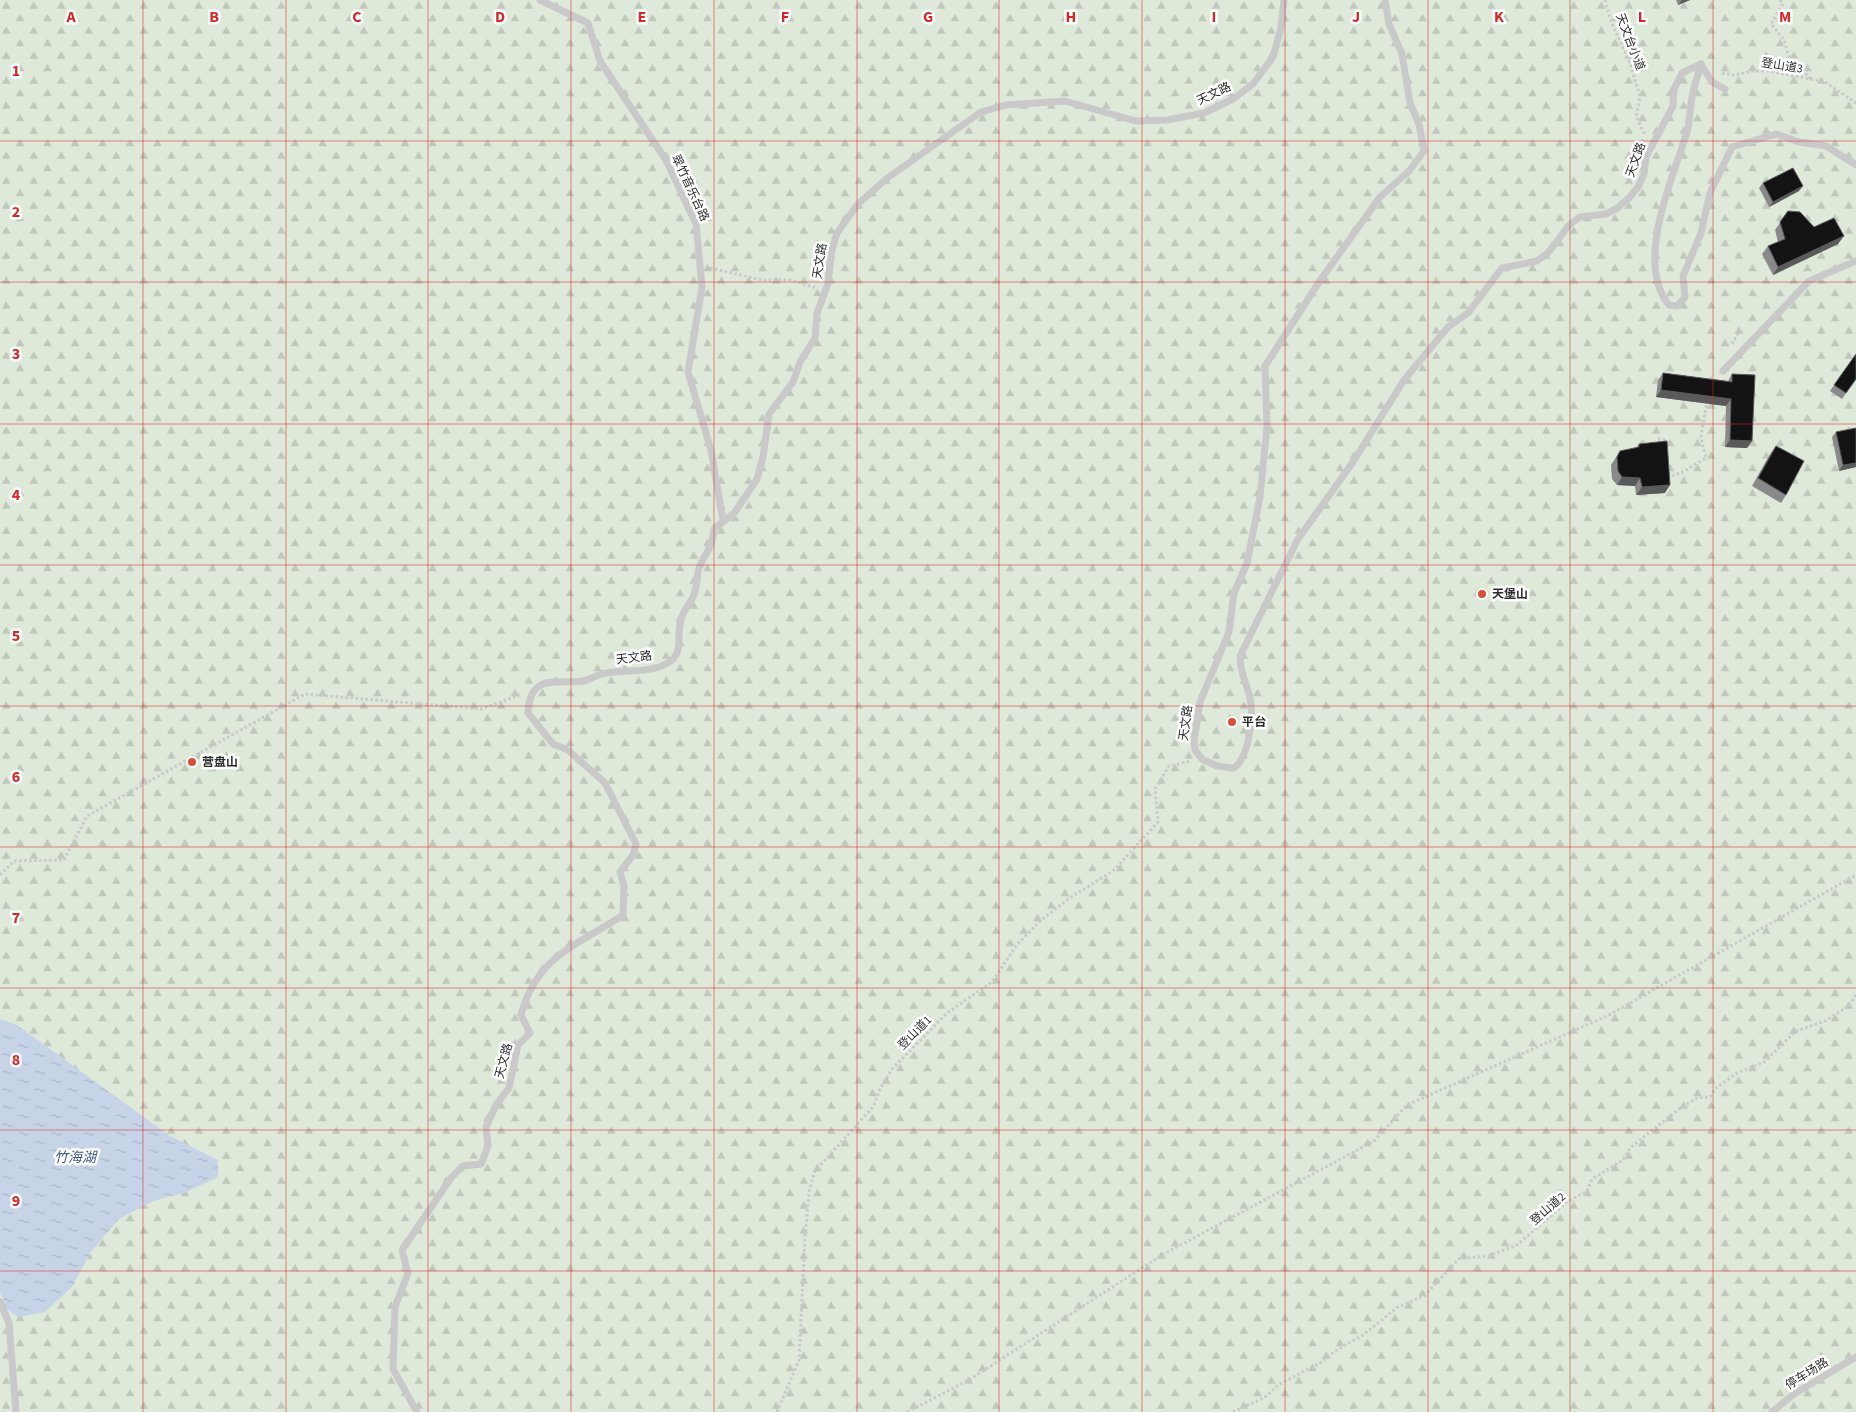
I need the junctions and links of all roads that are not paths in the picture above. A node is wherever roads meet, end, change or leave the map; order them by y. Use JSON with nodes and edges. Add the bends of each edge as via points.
{"nodes":[{"id":1,"x":540,"y":0,"type":"edge"},
{"id":2,"x":1284,"y":0,"type":"edge"},
{"id":3,"x":1385,"y":0,"type":"edge"},
{"id":4,"x":1701,"y":64,"type":"junction"},
{"id":5,"x":1725,"y":89,"type":"dead end"},
{"id":6,"x":1856,"y":165,"type":"edge"},
{"id":7,"x":1856,"y":261,"type":"edge"},
{"id":8,"x":1723,"y":371,"type":"dead end"},
{"id":9,"x":723,"y":521,"type":"junction"},
{"id":10,"x":0,"y":1302,"type":"edge"},
{"id":11,"x":1856,"y":1357,"type":"edge"},
{"id":12,"x":16,"y":1412,"type":"edge"},
{"id":13,"x":417,"y":1412,"type":"edge"},
{"id":14,"x":1772,"y":1412,"type":"edge"}],
"edges":[{"from":1,"to":9,"type":"lane","name":"翠竹音乐台路","via":[[588,23],[600,61],[666,160],[696,224],[702,287],[688,372],[711,450]]},
{"from":2,"to":9,"type":"lane","name":"天文路","via":[[1273,57],[1253,84],[1204,113],[1167,120],[1136,121],[1065,100],[1006,105],[980,112],[886,179],[858,204],[837,233],[828,284],[817,313],[815,338],[800,362],[793,382],[769,414],[757,479],[735,512]]},
{"from":3,"to":4,"type":"lane","name":"天文路","via":[[1389,24],[1402,54],[1410,103],[1419,124],[1424,151],[1409,171],[1380,197],[1319,282],[1265,366],[1267,426],[1260,496],[1247,563],[1234,593],[1229,632],[1200,702],[1194,741],[1195,750],[1202,759],[1217,766],[1234,768],[1241,763],[1250,729],[1251,700],[1240,672],[1240,656],[1298,539],[1354,462],[1404,380],[1448,327],[1468,313],[1502,268],[1537,261],[1548,254],[1574,221],[1616,210],[1628,198],[1644,174],[1646,157],[1673,106],[1674,89],[1682,73]]},
{"from":4,"to":5,"type":"lane","via":[[1712,82]]},
{"from":4,"to":6,"type":"lane","via":[[1692,94],[1688,129],[1658,228],[1654,266],[1659,294],[1669,305],[1677,306],[1685,297],[1683,276],[1702,233],[1710,193],[1732,147],[1776,134],[1826,146]]},
{"from":7,"to":8,"type":"lane","via":[[1809,281]]},
{"from":9,"to":13,"type":"lane","name":"天文路","via":[[714,529],[712,545],[699,569],[698,585],[692,600],[683,610],[676,656],[666,664],[603,673],[584,681],[548,682],[535,690],[528,702],[528,713],[552,744],[568,750],[605,783],[636,844],[633,855],[620,872],[624,886],[623,915],[571,945],[547,966],[527,993],[521,1015],[530,1033],[518,1044],[509,1088],[496,1105],[486,1127],[488,1146],[481,1164],[463,1166],[402,1250],[408,1273],[396,1307],[393,1369]]},
{"from":10,"to":12,"type":"lane","via":[[9,1322]]},
{"from":11,"to":14,"type":"lane","name":"停车场路","via":[[1794,1394]]}]}
